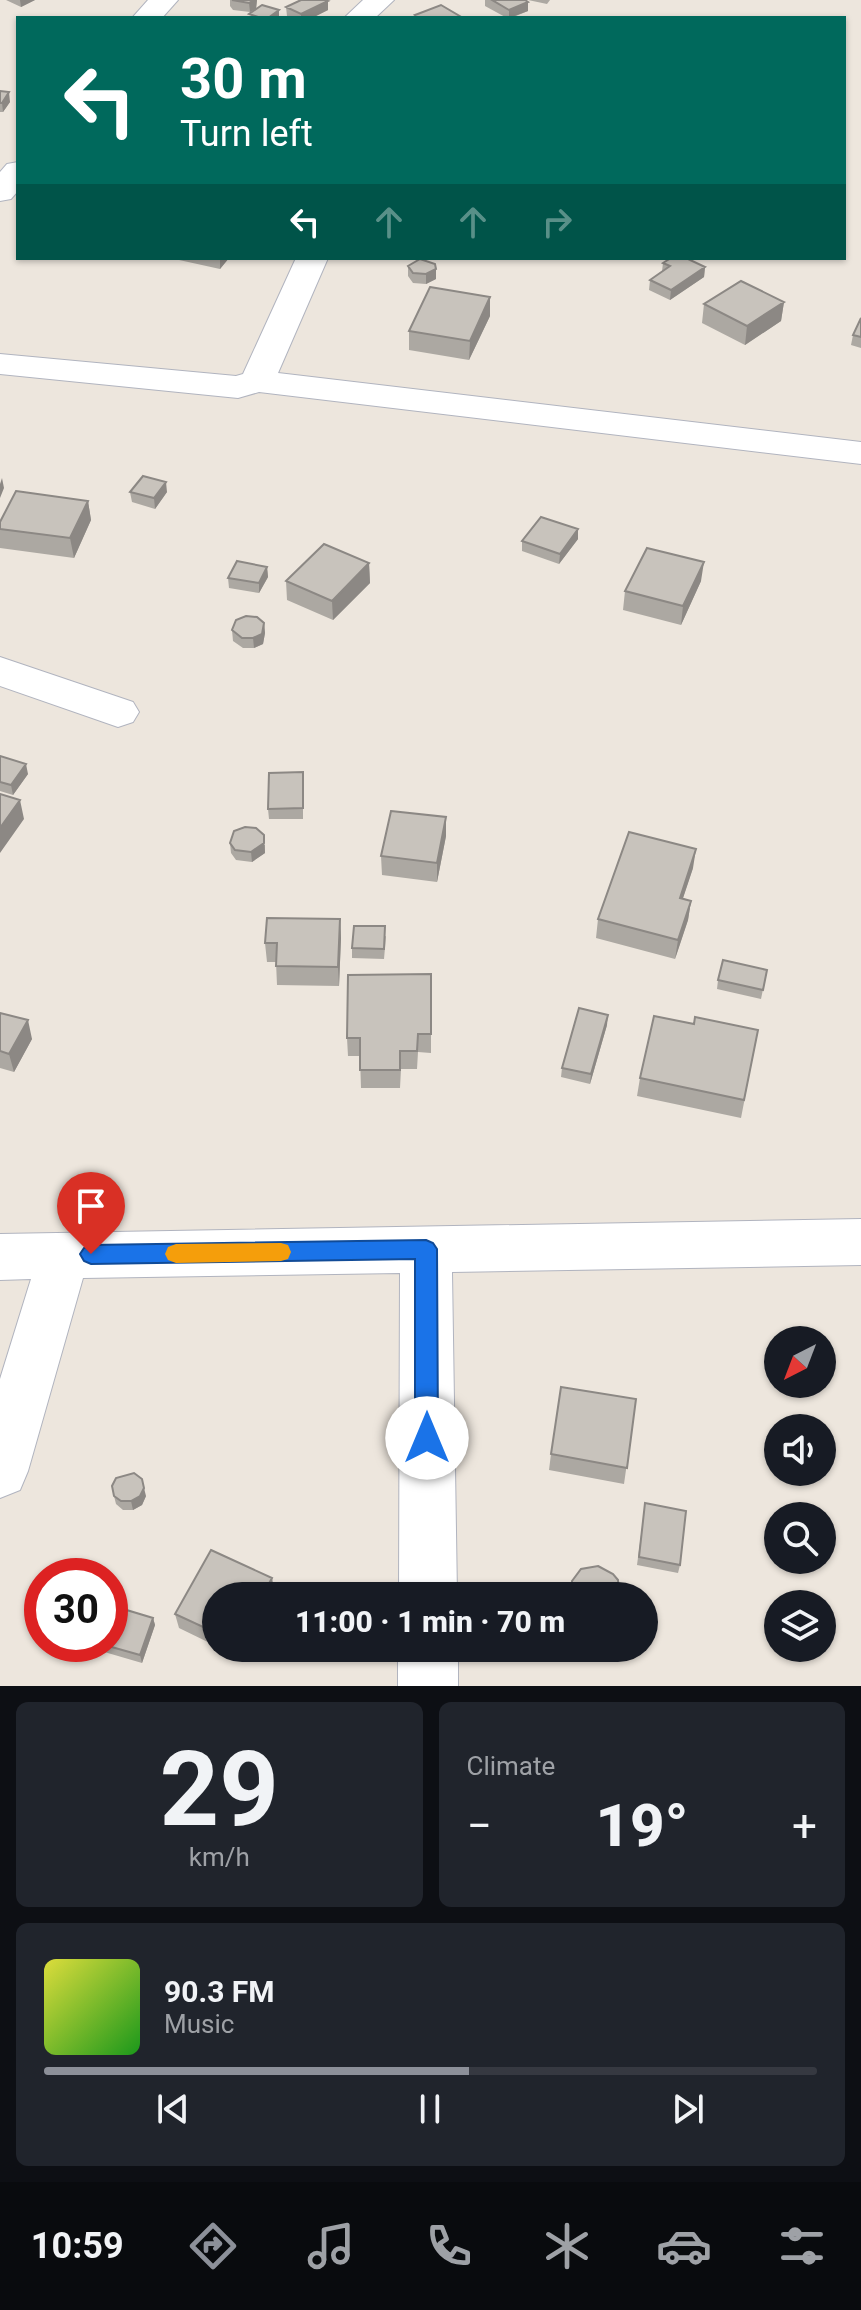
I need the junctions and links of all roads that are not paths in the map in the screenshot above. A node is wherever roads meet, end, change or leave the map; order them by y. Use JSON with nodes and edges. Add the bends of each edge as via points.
{"nodes":[{"id":1,"x":164,"y":0,"type":"edge"},
{"id":2,"x":380,"y":0,"type":"edge"},
{"id":3,"x":148,"y":16,"type":"edge"},
{"id":4,"x":360,"y":16,"type":"edge"},
{"id":5,"x":16,"y":173,"type":"edge"},
{"id":6,"x":0,"y":192,"type":"edge"},
{"id":7,"x":311,"y":260,"type":"edge"},
{"id":8,"x":0,"y":364,"type":"edge"},
{"id":9,"x":257,"y":381,"type":"junction"},
{"id":10,"x":861,"y":453,"type":"edge"},
{"id":11,"x":0,"y":671,"type":"edge"},
{"id":12,"x":118,"y":712,"type":"dead end"},
{"id":13,"x":861,"y":1242,"type":"edge"},
{"id":14,"x":426,"y":1249,"type":"junction"},
{"id":15,"x":64,"y":1255,"type":"junction"},
{"id":16,"x":0,"y":1257,"type":"edge"},
{"id":17,"x":0,"y":1471,"type":"edge"},
{"id":18,"x":428,"y":1582,"type":"edge"},
{"id":19,"x":428,"y":1662,"type":"edge"},
{"id":20,"x":428,"y":1686,"type":"edge"}],
"edges":[{"from":1,"to":3,"type":"street"},
{"from":2,"to":4,"type":"street"},
{"from":5,"to":6,"type":"street"},
{"from":7,"to":9,"type":"street"},
{"from":8,"to":9,"type":"street","via":[[238,387]]},
{"from":9,"to":10,"type":"street"},
{"from":11,"to":12,"type":"street"},
{"from":13,"to":14,"type":"street"},
{"from":14,"to":15,"type":"street"},
{"from":14,"to":18,"type":"street"},
{"from":15,"to":16,"type":"street"},
{"from":15,"to":17,"type":"street"},
{"from":19,"to":20,"type":"street"}]}
